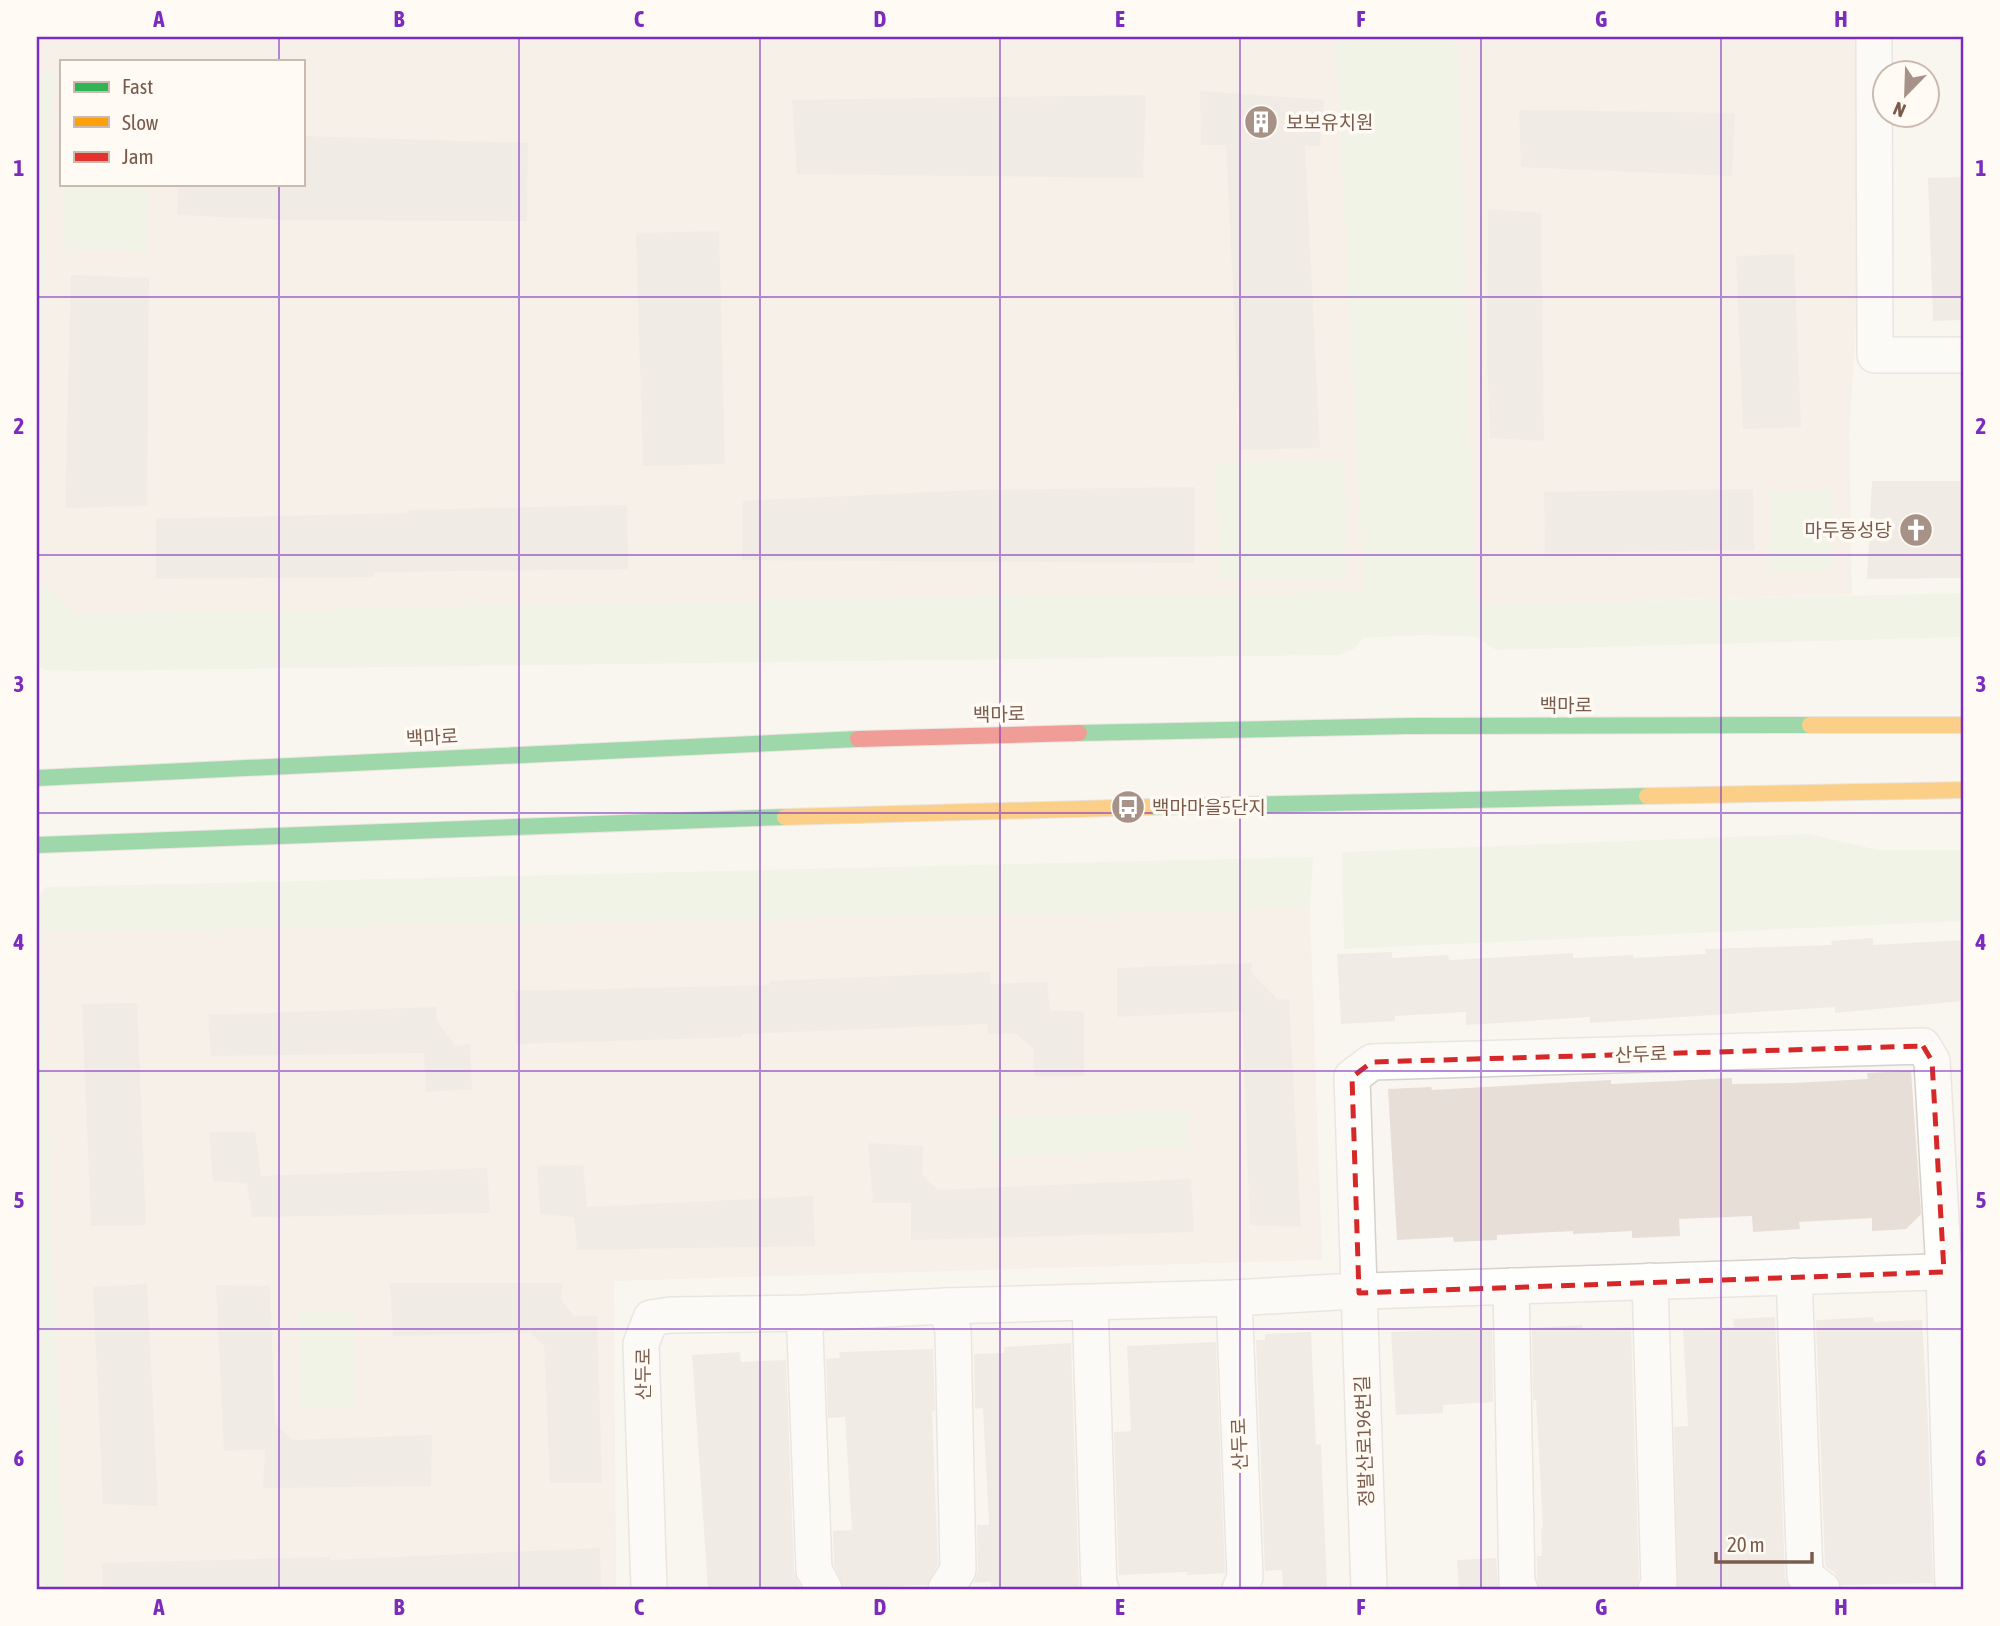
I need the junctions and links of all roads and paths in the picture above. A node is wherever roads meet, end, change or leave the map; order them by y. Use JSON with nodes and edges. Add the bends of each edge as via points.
{"nodes":[{"id":1,"x":1874,"y":37,"type":"edge"},
{"id":2,"x":1963,"y":355,"type":"edge"},
{"id":3,"x":1963,"y":725,"type":"edge"},
{"id":4,"x":37,"y":778,"type":"edge"},
{"id":5,"x":1963,"y":790,"type":"edge"},
{"id":6,"x":37,"y":845,"type":"edge"},
{"id":7,"x":1954,"y":1271,"type":"edge"},
{"id":8,"x":1794,"y":1276,"type":"junction"},
{"id":9,"x":1650,"y":1281,"type":"junction"},
{"id":10,"x":1511,"y":1286,"type":"junction"},
{"id":11,"x":1359,"y":1293,"type":"junction"},
{"id":12,"x":1234,"y":1298,"type":"junction"},
{"id":13,"x":1090,"y":1303,"type":"junction"},
{"id":14,"x":946,"y":1306,"type":"junction"},
{"id":15,"x":808,"y":1313,"type":"junction"},
{"id":16,"x":952,"y":1579,"type":"edge"},
{"id":17,"x":819,"y":1580,"type":"edge"},
{"id":18,"x":1814,"y":1582,"type":"edge"},
{"id":19,"x":1518,"y":1587,"type":"edge"},
{"id":20,"x":1657,"y":1587,"type":"edge"},
{"id":21,"x":649,"y":1589,"type":"edge"},
{"id":22,"x":1101,"y":1589,"type":"edge"},
{"id":23,"x":1240,"y":1589,"type":"edge"},
{"id":24,"x":1369,"y":1589,"type":"edge"},
{"id":25,"x":1953,"y":1589,"type":"edge"}],
"edges":[{"from":1,"to":2,"type":"street","via":[[1875,355]]},
{"from":3,"to":4,"type":"main road","name":"백마로","via":[[1421,726],[838,739]]},
{"from":5,"to":6,"type":"main road","via":[[844,815]]},
{"from":7,"to":8,"type":"street","name":"산두로"},
{"from":7,"to":11,"type":"street","name":"산두로","via":[[1932,1061],[1923,1046],[1372,1062],[1352,1077]]},
{"from":7,"to":25,"type":"street","name":"산두로"},
{"from":8,"to":9,"type":"street","name":"산두로"},
{"from":8,"to":18,"type":"street"},
{"from":9,"to":10,"type":"street","name":"산두로"},
{"from":9,"to":20,"type":"street"},
{"from":10,"to":11,"type":"street","name":"산두로"},
{"from":10,"to":19,"type":"street"},
{"from":11,"to":12,"type":"street","name":"산두로"},
{"from":11,"to":24,"type":"street","name":"정발산로196번길"},
{"from":12,"to":13,"type":"street","name":"산두로"},
{"from":12,"to":23,"type":"street","name":"산두로","via":[[1245,1577]]},
{"from":13,"to":14,"type":"street","name":"산두로"},
{"from":13,"to":22,"type":"street"},
{"from":14,"to":15,"type":"street","name":"산두로"},
{"from":14,"to":16,"type":"street","via":[[953,1330]]},
{"from":15,"to":17,"type":"street","via":[[805,1332]]},
{"from":15,"to":21,"type":"street","name":"산두로","via":[[651,1318],[641,1344]]}]}
